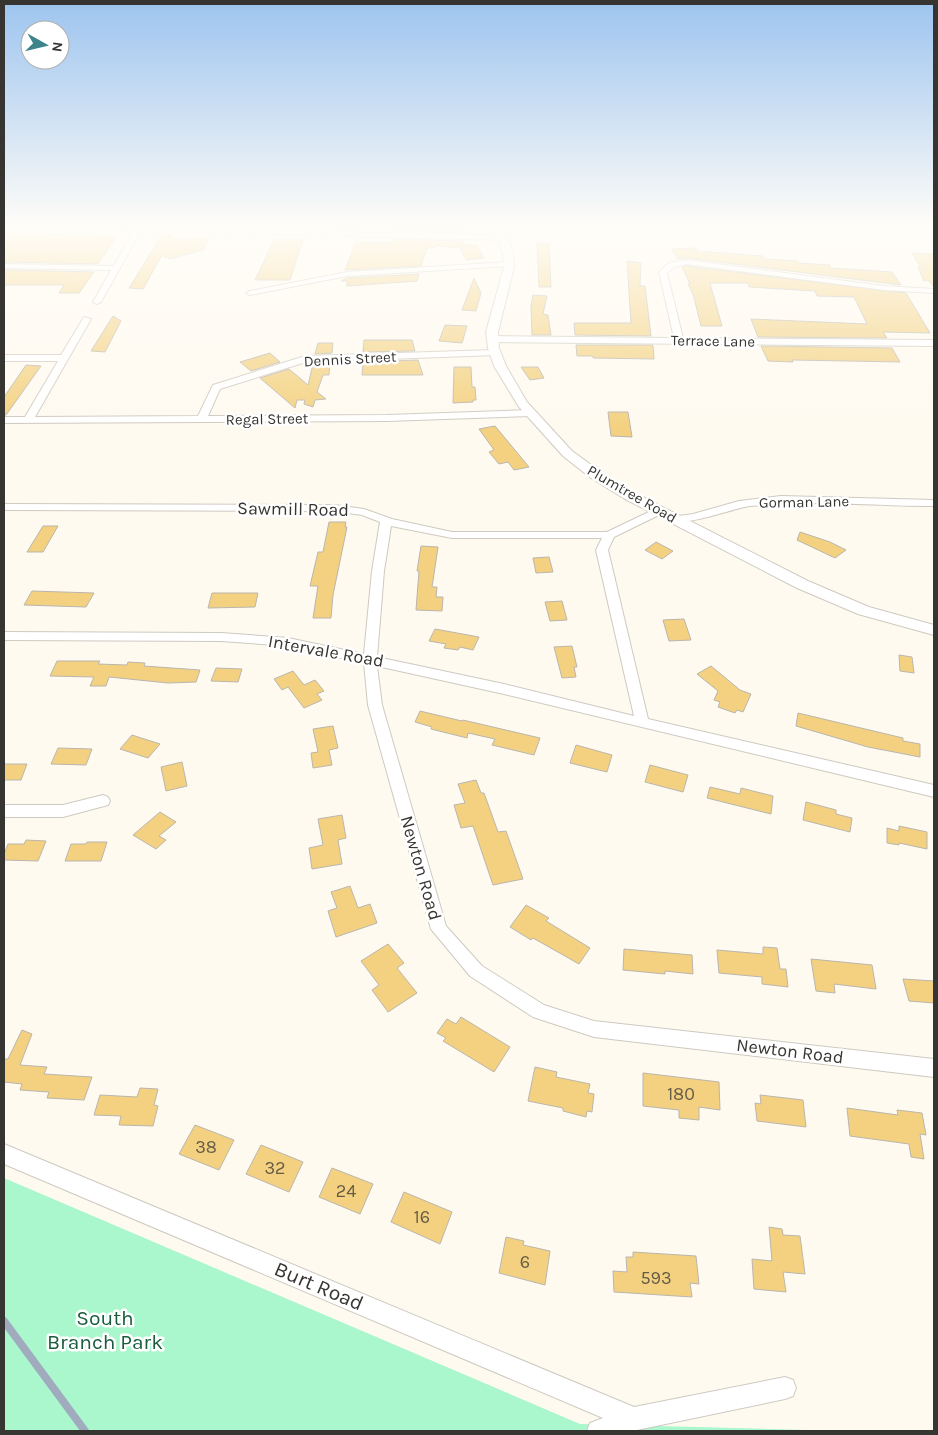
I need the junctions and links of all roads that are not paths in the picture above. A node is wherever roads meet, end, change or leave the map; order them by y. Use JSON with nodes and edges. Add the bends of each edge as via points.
{"nodes":[{"id":1,"x":101,"y":295,"type":"edge"},
{"id":2,"x":502,"y":295,"type":"edge"},
{"id":3,"x":668,"y":295,"type":"edge"},
{"id":4,"x":97,"y":302,"type":"dead end"},
{"id":5,"x":87,"y":319,"type":"dead end"},
{"id":6,"x":492,"y":339,"type":"junction"},
{"id":7,"x":679,"y":341,"type":"junction"},
{"id":8,"x":934,"y":343,"type":"edge"},
{"id":9,"x":494,"y":353,"type":"junction"},
{"id":10,"x":4,"y":358,"type":"edge"},
{"id":11,"x":63,"y":358,"type":"junction"},
{"id":12,"x":531,"y":413,"type":"junction"},
{"id":13,"x":4,"y":420,"type":"edge"},
{"id":14,"x":28,"y":420,"type":"junction"},
{"id":15,"x":201,"y":420,"type":"junction"},
{"id":16,"x":934,"y":503,"type":"edge"},
{"id":17,"x":4,"y":507,"type":"edge"},
{"id":18,"x":660,"y":511,"type":"junction"},
{"id":19,"x":675,"y":519,"type":"junction"},
{"id":20,"x":386,"y":520,"type":"junction"},
{"id":21,"x":609,"y":535,"type":"junction"},
{"id":22,"x":934,"y":630,"type":"edge"},
{"id":23,"x":4,"y":636,"type":"edge"},
{"id":24,"x":370,"y":658,"type":"junction"},
{"id":25,"x":642,"y":723,"type":"junction"},
{"id":26,"x":934,"y":791,"type":"edge"},
{"id":27,"x":103,"y":801,"type":"dead end"},
{"id":28,"x":4,"y":811,"type":"edge"},
{"id":29,"x":934,"y":1068,"type":"edge"},
{"id":30,"x":4,"y":1154,"type":"edge"},
{"id":31,"x":785,"y":1388,"type":"dead end"},
{"id":32,"x":634,"y":1419,"type":"junction"},
{"id":33,"x":598,"y":1431,"type":"edge"}],
"edges":[{"from":1,"to":4,"type":"street"},
{"from":2,"to":6,"type":"street","name":"Plumtree Road"},
{"from":3,"to":7,"type":"street"},
{"from":5,"to":11,"type":"street"},
{"from":6,"to":7,"type":"street","name":"Terrace Lane"},
{"from":6,"to":9,"type":"street","name":"Plumtree Road"},
{"from":7,"to":8,"type":"street","name":"Terrace Lane"},
{"from":9,"to":12,"type":"street","name":"Plumtree Road","via":[[503,375]]},
{"from":9,"to":15,"type":"street","name":"Dennis Street","via":[[305,359],[216,387]]},
{"from":10,"to":11,"type":"street"},
{"from":11,"to":14,"type":"street"},
{"from":12,"to":15,"type":"street","name":"Regal Street"},
{"from":12,"to":18,"type":"street","name":"Plumtree Road","via":[[579,463]]},
{"from":13,"to":14,"type":"street","name":"Regal Street"},
{"from":14,"to":15,"type":"street","name":"Regal Street"},
{"from":16,"to":19,"type":"street","name":"Gorman Lane","via":[[781,499],[739,504]]},
{"from":17,"to":20,"type":"street","name":"Sawmill Road","via":[[334,508],[364,512]]},
{"from":18,"to":19,"type":"street","name":"Plumtree Road"},
{"from":18,"to":21,"type":"street"},
{"from":19,"to":22,"type":"street","name":"Plumtree Road","via":[[838,601]]},
{"from":20,"to":21,"type":"street","name":"Sawmill Road","via":[[452,536]]},
{"from":20,"to":24,"type":"street","name":"Newton Road"},
{"from":21,"to":25,"type":"street","via":[[602,550]]},
{"from":23,"to":24,"type":"street","name":"Intervale Road","via":[[250,639],[288,642]]},
{"from":24,"to":25,"type":"street","name":"Intervale Road"},
{"from":24,"to":29,"type":"street","name":"Newton Road","via":[[375,705],[438,929],[476,971],[538,1011],[594,1029]]},
{"from":25,"to":26,"type":"street"},
{"from":27,"to":28,"type":"street","via":[[63,811]]},
{"from":30,"to":32,"type":"street","name":"Burt Road"},
{"from":31,"to":32,"type":"street"},
{"from":32,"to":33,"type":"street"}]}
